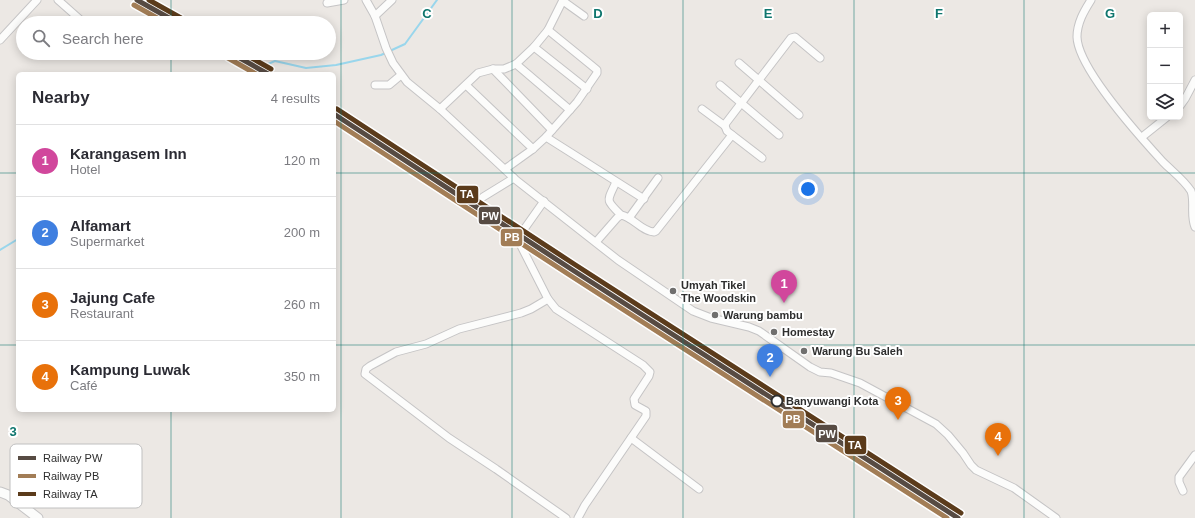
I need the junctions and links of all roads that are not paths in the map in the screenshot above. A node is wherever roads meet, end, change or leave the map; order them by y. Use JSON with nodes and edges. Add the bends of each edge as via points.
{"nodes":[{"id":1,"x":37,"y":0,"type":"edge"},
{"id":2,"x":58,"y":0,"type":"edge"},
{"id":3,"x":344,"y":0,"type":"edge"},
{"id":4,"x":366,"y":0,"type":"edge"},
{"id":5,"x":392,"y":0,"type":"edge"},
{"id":6,"x":563,"y":0,"type":"edge"},
{"id":7,"x":1091,"y":0,"type":"edge"},
{"id":8,"x":327,"y":3,"type":"dead end"},
{"id":9,"x":22,"y":16,"type":"edge"},
{"id":10,"x":76,"y":16,"type":"edge"},
{"id":11,"x":375,"y":16,"type":"junction"},
{"id":12,"x":584,"y":16,"type":"dead end"},
{"id":13,"x":16,"y":23,"type":"edge"},
{"id":14,"x":548,"y":30,"type":"junction"},
{"id":15,"x":0,"y":40,"type":"edge"},
{"id":16,"x":534,"y":47,"type":"junction"},
{"id":17,"x":820,"y":58,"type":"dead end"},
{"id":18,"x":739,"y":63,"type":"dead end"},
{"id":19,"x":516,"y":64,"type":"junction"},
{"id":20,"x":493,"y":69,"type":"junction"},
{"id":21,"x":401,"y":76,"type":"junction"},
{"id":22,"x":759,"y":80,"type":"junction"},
{"id":23,"x":1195,"y":80,"type":"edge"},
{"id":24,"x":375,"y":85,"type":"dead end"},
{"id":25,"x":466,"y":85,"type":"junction"},
{"id":26,"x":720,"y":85,"type":"dead end"},
{"id":27,"x":587,"y":89,"type":"junction"},
{"id":28,"x":1183,"y":102,"type":"edge"},
{"id":29,"x":742,"y":103,"type":"junction"},
{"id":30,"x":440,"y":109,"type":"junction"},
{"id":31,"x":702,"y":109,"type":"dead end"},
{"id":32,"x":570,"y":110,"type":"junction"},
{"id":33,"x":799,"y":115,"type":"dead end"},
{"id":34,"x":1163,"y":120,"type":"edge"},
{"id":35,"x":725,"y":126,"type":"junction"},
{"id":36,"x":552,"y":130,"type":"junction"},
{"id":37,"x":732,"y":135,"type":"junction"},
{"id":38,"x":779,"y":135,"type":"dead end"},
{"id":39,"x":546,"y":137,"type":"junction"},
{"id":40,"x":1142,"y":137,"type":"junction"},
{"id":41,"x":533,"y":150,"type":"junction"},
{"id":42,"x":762,"y":158,"type":"dead end"},
{"id":43,"x":505,"y":169,"type":"junction"},
{"id":44,"x":514,"y":178,"type":"junction"},
{"id":45,"x":658,"y":178,"type":"dead end"},
{"id":46,"x":616,"y":182,"type":"junction"},
{"id":47,"x":483,"y":197,"type":"dead end"},
{"id":48,"x":644,"y":199,"type":"junction"},
{"id":49,"x":544,"y":201,"type":"junction"},
{"id":50,"x":621,"y":216,"type":"junction"},
{"id":51,"x":628,"y":218,"type":"junction"},
{"id":52,"x":1195,"y":227,"type":"edge"},
{"id":53,"x":596,"y":242,"type":"junction"},
{"id":54,"x":548,"y":299,"type":"junction"},
{"id":55,"x":631,"y":438,"type":"junction"},
{"id":56,"x":1195,"y":455,"type":"edge"},
{"id":57,"x":699,"y":489,"type":"dead end"},
{"id":58,"x":1183,"y":491,"type":"dead end"},
{"id":59,"x":0,"y":492,"type":"edge"},
{"id":60,"x":10,"y":497,"type":"edge"},
{"id":61,"x":25,"y":508,"type":"edge"},
{"id":62,"x":38,"y":518,"type":"edge"},
{"id":63,"x":566,"y":518,"type":"edge"},
{"id":64,"x":578,"y":518,"type":"edge"},
{"id":65,"x":1056,"y":518,"type":"edge"}],
"edges":[{"from":1,"to":9,"type":"street"},
{"from":2,"to":10,"type":"street"},
{"from":3,"to":8,"type":"street"},
{"from":4,"to":11,"type":"street"},
{"from":5,"to":11,"type":"street"},
{"from":6,"to":12,"type":"street"},
{"from":6,"to":14,"type":"street"},
{"from":7,"to":40,"type":"street","via":[[1079,24],[1077,35],[1081,53],[1120,113]]},
{"from":11,"to":21,"type":"street","via":[[386,48]]},
{"from":13,"to":15,"type":"street"},
{"from":14,"to":16,"type":"street"},
{"from":14,"to":27,"type":"street","via":[[597,70]]},
{"from":16,"to":19,"type":"street"},
{"from":16,"to":27,"type":"street"},
{"from":17,"to":22,"type":"street","via":[[793,37]]},
{"from":18,"to":22,"type":"street"},
{"from":19,"to":20,"type":"street","via":[[504,69]]},
{"from":19,"to":32,"type":"street"},
{"from":20,"to":25,"type":"street","via":[[478,73]]},
{"from":20,"to":36,"type":"street"},
{"from":21,"to":24,"type":"street","via":[[389,85]]},
{"from":21,"to":30,"type":"street"},
{"from":22,"to":29,"type":"street"},
{"from":22,"to":33,"type":"street"},
{"from":23,"to":28,"type":"street"},
{"from":25,"to":30,"type":"street"},
{"from":25,"to":41,"type":"street"},
{"from":26,"to":29,"type":"street"},
{"from":27,"to":32,"type":"street"},
{"from":29,"to":35,"type":"street"},
{"from":29,"to":38,"type":"street"},
{"from":30,"to":43,"type":"street"},
{"from":31,"to":35,"type":"street"},
{"from":32,"to":36,"type":"street"},
{"from":34,"to":40,"type":"street"},
{"from":35,"to":37,"type":"street"},
{"from":36,"to":39,"type":"street"},
{"from":37,"to":42,"type":"street"},
{"from":37,"to":51,"type":"street","via":[[656,231],[649,232]]},
{"from":39,"to":41,"type":"street"},
{"from":39,"to":46,"type":"street"},
{"from":40,"to":52,"type":"street","via":[[1191,191]]},
{"from":41,"to":43,"type":"street"},
{"from":43,"to":44,"type":"street"},
{"from":44,"to":47,"type":"street"},
{"from":44,"to":49,"type":"street"},
{"from":45,"to":48,"type":"street"},
{"from":46,"to":48,"type":"street"},
{"from":46,"to":50,"type":"street","via":[[608,200]]},
{"from":48,"to":51,"type":"street"},
{"from":49,"to":53,"type":"street"},
{"from":49,"to":54,"type":"street","via":[[520,235],[519,242]]},
{"from":50,"to":51,"type":"street"},
{"from":50,"to":53,"type":"street"},
{"from":53,"to":65,"type":"street","via":[[636,273],[694,311],[759,331],[810,367],[860,383],[936,424],[963,452],[970,465],[1014,488]]},
{"from":54,"to":55,"type":"street","via":[[556,309],[650,371],[650,376],[634,401],[646,411],[646,416]]},
{"from":54,"to":63,"type":"street","via":[[520,313],[459,329],[426,344],[396,352],[370,366],[365,374],[449,438]]},
{"from":55,"to":57,"type":"street"},
{"from":55,"to":64,"type":"street"},
{"from":56,"to":58,"type":"street","via":[[1179,477]]},
{"from":59,"to":60,"type":"street"},
{"from":61,"to":62,"type":"street"}]}
